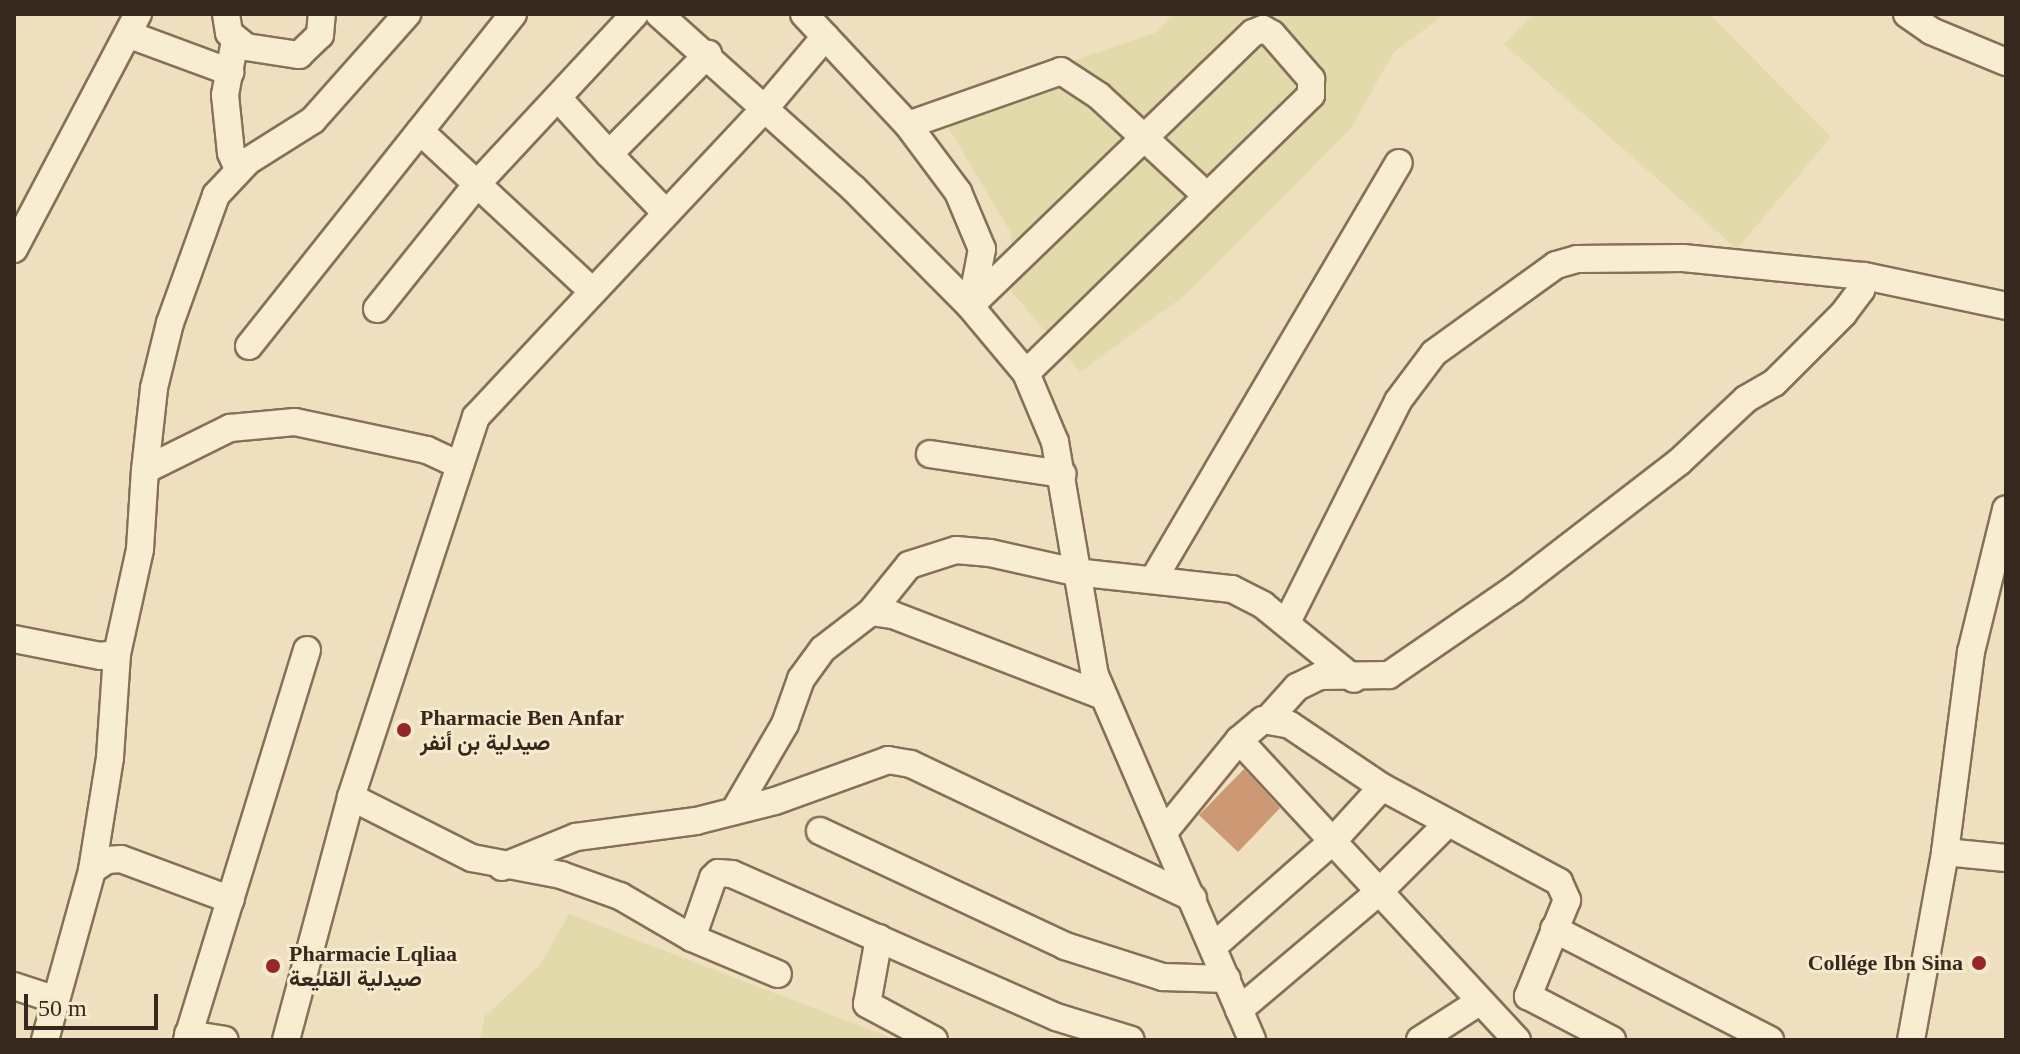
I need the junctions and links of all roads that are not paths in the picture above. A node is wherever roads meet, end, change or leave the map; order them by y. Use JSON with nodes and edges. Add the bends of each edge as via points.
{"nodes":[{"id":1,"x":226,"y":14,"type":"edge"},
{"id":2,"x":322,"y":14,"type":"edge"},
{"id":3,"x":407,"y":14,"type":"edge"},
{"id":4,"x":513,"y":14,"type":"edge"},
{"id":5,"x":635,"y":14,"type":"edge"},
{"id":6,"x":659,"y":14,"type":"edge"},
{"id":7,"x":804,"y":14,"type":"edge"},
{"id":8,"x":1907,"y":14,"type":"edge"},
{"id":9,"x":134,"y":24,"type":"edge"},
{"id":10,"x":825,"y":37,"type":"junction"},
{"id":11,"x":235,"y":40,"type":"junction"},
{"id":12,"x":708,"y":54,"type":"junction"},
{"id":13,"x":2006,"y":62,"type":"edge"},
{"id":14,"x":230,"y":72,"type":"junction"},
{"id":15,"x":558,"y":98,"type":"junction"},
{"id":16,"x":766,"y":107,"type":"junction"},
{"id":17,"x":908,"y":125,"type":"junction"},
{"id":18,"x":420,"y":131,"type":"junction"},
{"id":19,"x":1143,"y":140,"type":"junction"},
{"id":20,"x":609,"y":154,"type":"junction"},
{"id":21,"x":1399,"y":163,"type":"dead end"},
{"id":22,"x":238,"y":169,"type":"junction"},
{"id":23,"x":477,"y":184,"type":"junction"},
{"id":24,"x":1207,"y":196,"type":"junction"},
{"id":25,"x":666,"y":213,"type":"junction"},
{"id":26,"x":14,"y":249,"type":"edge"},
{"id":27,"x":1864,"y":276,"type":"junction"},
{"id":28,"x":592,"y":291,"type":"junction"},
{"id":29,"x":970,"y":306,"type":"junction"},
{"id":30,"x":2006,"y":306,"type":"edge"},
{"id":31,"x":377,"y":309,"type":"dead end"},
{"id":32,"x":249,"y":346,"type":"dead end"},
{"id":33,"x":1026,"y":373,"type":"junction"},
{"id":34,"x":930,"y":454,"type":"dead end"},
{"id":35,"x":459,"y":465,"type":"junction"},
{"id":36,"x":145,"y":470,"type":"junction"},
{"id":37,"x":1062,"y":474,"type":"junction"},
{"id":38,"x":2006,"y":509,"type":"edge"},
{"id":39,"x":1075,"y":572,"type":"junction"},
{"id":40,"x":1153,"y":580,"type":"junction"},
{"id":41,"x":871,"y":612,"type":"junction"},
{"id":42,"x":1287,"y":622,"type":"junction"},
{"id":43,"x":14,"y":639,"type":"edge"},
{"id":44,"x":307,"y":650,"type":"dead end"},
{"id":45,"x":117,"y":654,"type":"junction"},
{"id":46,"x":1354,"y":679,"type":"junction"},
{"id":47,"x":1103,"y":696,"type":"junction"},
{"id":48,"x":1269,"y":718,"type":"junction"},
{"id":49,"x":1239,"y":740,"type":"junction"},
{"id":50,"x":1382,"y":787,"type":"junction"},
{"id":51,"x":351,"y":797,"type":"junction"},
{"id":52,"x":736,"y":808,"type":"junction"},
{"id":53,"x":1448,"y":823,"type":"junction"},
{"id":54,"x":820,"y":831,"type":"dead end"},
{"id":55,"x":1164,"y":832,"type":"junction"},
{"id":56,"x":1332,"y":842,"type":"junction"},
{"id":57,"x":1945,"y":852,"type":"junction"},
{"id":58,"x":2006,"y":858,"type":"edge"},
{"id":59,"x":502,"y":867,"type":"junction"},
{"id":60,"x":92,"y":870,"type":"junction"},
{"id":61,"x":1380,"y":891,"type":"junction"},
{"id":62,"x":1193,"y":898,"type":"junction"},
{"id":63,"x":231,"y":900,"type":"junction"},
{"id":64,"x":1554,"y":929,"type":"junction"},
{"id":65,"x":692,"y":938,"type":"junction"},
{"id":66,"x":879,"y":938,"type":"junction"},
{"id":67,"x":1215,"y":945,"type":"junction"},
{"id":68,"x":778,"y":974,"type":"dead end"},
{"id":69,"x":1227,"y":979,"type":"junction"},
{"id":70,"x":14,"y":986,"type":"edge"},
{"id":71,"x":53,"y":999,"type":"junction"},
{"id":72,"x":1479,"y":1002,"type":"junction"},
{"id":73,"x":1239,"y":1010,"type":"junction"},
{"id":74,"x":187,"y":1037,"type":"edge"},
{"id":75,"x":45,"y":1040,"type":"edge"},
{"id":76,"x":225,"y":1040,"type":"edge"},
{"id":77,"x":286,"y":1040,"type":"edge"},
{"id":78,"x":934,"y":1040,"type":"edge"},
{"id":79,"x":1131,"y":1040,"type":"edge"},
{"id":80,"x":1252,"y":1040,"type":"edge"},
{"id":81,"x":1420,"y":1040,"type":"edge"},
{"id":82,"x":1517,"y":1040,"type":"edge"},
{"id":83,"x":1612,"y":1040,"type":"edge"},
{"id":84,"x":1770,"y":1040,"type":"edge"},
{"id":85,"x":1911,"y":1040,"type":"edge"}],
"edges":[{"from":1,"to":11,"type":"street"},
{"from":2,"to":11,"type":"street","via":[[320,35],[299,55],[258,50]]},
{"from":3,"to":22,"type":"street","via":[[313,120]]},
{"from":4,"to":18,"type":"street"},
{"from":5,"to":15,"type":"street"},
{"from":6,"to":12,"type":"street"},
{"from":7,"to":10,"type":"street"},
{"from":8,"to":13,"type":"street","via":[[1931,31]]},
{"from":9,"to":14,"type":"street"},
{"from":9,"to":26,"type":"street"},
{"from":10,"to":16,"type":"street"},
{"from":10,"to":17,"type":"street"},
{"from":11,"to":14,"type":"street"},
{"from":12,"to":16,"type":"street"},
{"from":12,"to":20,"type":"street"},
{"from":14,"to":22,"type":"street","via":[[227,127]]},
{"from":15,"to":20,"type":"street"},
{"from":15,"to":23,"type":"street"},
{"from":16,"to":25,"type":"street"},
{"from":16,"to":29,"type":"street"},
{"from":17,"to":19,"type":"street","via":[[1061,71],[1099,96]]},
{"from":17,"to":29,"type":"street","via":[[958,192],[980,236],[980,274]]},
{"from":18,"to":23,"type":"street"},
{"from":18,"to":32,"type":"street"},
{"from":19,"to":24,"type":"street"},
{"from":19,"to":24,"type":"street","via":[[1253,33],[1263,29],[1272,34],[1311,79],[1311,95]]},
{"from":19,"to":29,"type":"street"},
{"from":20,"to":25,"type":"street"},
{"from":21,"to":40,"type":"street"},
{"from":22,"to":36,"type":"street","via":[[207,212],[170,323],[154,388]]},
{"from":23,"to":28,"type":"street"},
{"from":23,"to":31,"type":"street"},
{"from":24,"to":33,"type":"street"},
{"from":25,"to":28,"type":"street"},
{"from":27,"to":30,"type":"street"},
{"from":27,"to":42,"type":"street","via":[[1683,258],[1577,259],[1556,265],[1434,353],[1398,401]]},
{"from":27,"to":46,"type":"street","via":[[1861,290],[1807,353],[1774,383],[1746,399],[1679,462],[1514,589],[1389,675]]},
{"from":28,"to":35,"type":"street","via":[[476,417]]},
{"from":29,"to":33,"type":"street"},
{"from":33,"to":37,"type":"street","via":[[1055,442]]},
{"from":34,"to":37,"type":"street"},
{"from":35,"to":36,"type":"street","via":[[399,443],[266,422],[230,428]]},
{"from":35,"to":51,"type":"street"},
{"from":36,"to":45,"type":"street","via":[[140,549]]},
{"from":37,"to":39,"type":"street"},
{"from":38,"to":57,"type":"street","via":[[1971,652]]},
{"from":39,"to":40,"type":"street"},
{"from":39,"to":41,"type":"street","via":[[1023,558],[956,550],[909,565]]},
{"from":39,"to":47,"type":"street"},
{"from":40,"to":42,"type":"street","via":[[1232,589]]},
{"from":41,"to":47,"type":"street","via":[[893,615]]},
{"from":41,"to":52,"type":"street","via":[[823,649],[801,679],[785,724]]},
{"from":42,"to":46,"type":"street"},
{"from":43,"to":45,"type":"street","via":[[100,656]]},
{"from":44,"to":63,"type":"street"},
{"from":45,"to":60,"type":"street","via":[[110,757]]},
{"from":46,"to":48,"type":"street","via":[[1320,676],[1297,687]]},
{"from":47,"to":55,"type":"street"},
{"from":48,"to":49,"type":"street"},
{"from":48,"to":50,"type":"street","via":[[1290,725]]},
{"from":49,"to":55,"type":"street"},
{"from":49,"to":56,"type":"street"},
{"from":50,"to":53,"type":"street"},
{"from":50,"to":56,"type":"street"},
{"from":51,"to":59,"type":"street","via":[[448,848]]},
{"from":51,"to":77,"type":"street"},
{"from":52,"to":59,"type":"street","via":[[681,824],[576,837]]},
{"from":52,"to":62,"type":"street","via":[[775,801],[860,766],[900,762]]},
{"from":53,"to":61,"type":"street"},
{"from":53,"to":64,"type":"street","via":[[1563,886],[1567,900]]},
{"from":54,"to":69,"type":"street","via":[[1065,946],[1142,973]]},
{"from":55,"to":62,"type":"street"},
{"from":56,"to":61,"type":"street"},
{"from":56,"to":67,"type":"street"},
{"from":57,"to":58,"type":"street"},
{"from":57,"to":85,"type":"street"},
{"from":59,"to":65,"type":"street","via":[[577,879],[620,896]]},
{"from":60,"to":63,"type":"street","via":[[107,860],[121,859]]},
{"from":60,"to":71,"type":"street"},
{"from":61,"to":72,"type":"street"},
{"from":61,"to":73,"type":"street"},
{"from":62,"to":67,"type":"street"},
{"from":63,"to":74,"type":"street"},
{"from":64,"to":83,"type":"street","via":[[1528,996]]},
{"from":64,"to":84,"type":"street"},
{"from":65,"to":66,"type":"street","via":[[706,891],[721,872]]},
{"from":65,"to":68,"type":"street"},
{"from":66,"to":78,"type":"street","via":[[867,1004]]},
{"from":66,"to":79,"type":"street","via":[[1082,1028]]},
{"from":67,"to":69,"type":"street"},
{"from":69,"to":73,"type":"street"},
{"from":70,"to":71,"type":"street"},
{"from":71,"to":75,"type":"street"},
{"from":72,"to":81,"type":"street"},
{"from":72,"to":82,"type":"street"},
{"from":73,"to":80,"type":"street"},
{"from":74,"to":76,"type":"street"}]}
